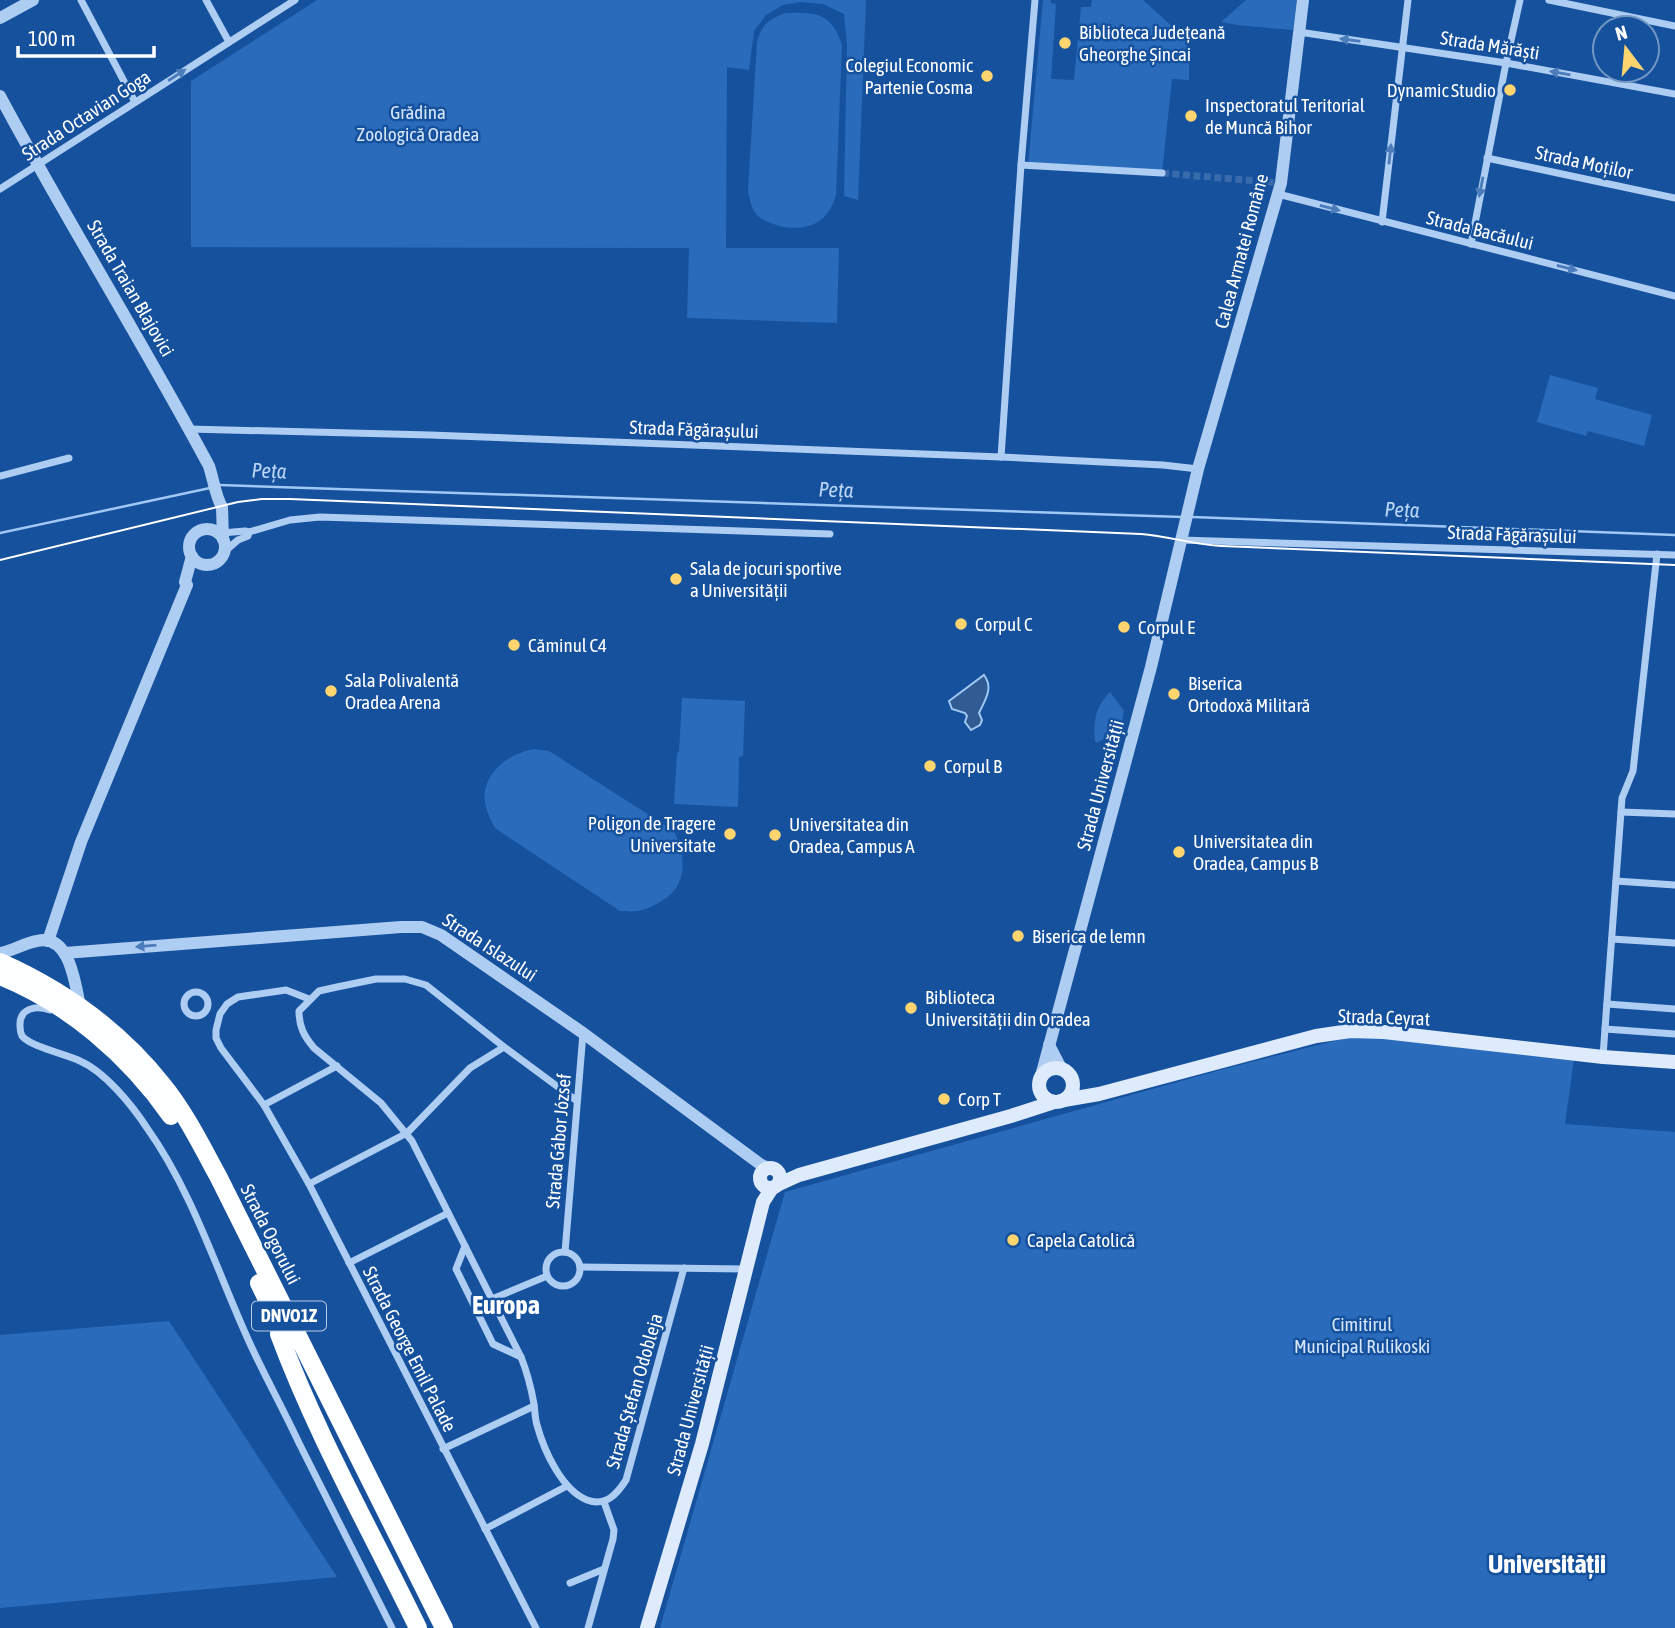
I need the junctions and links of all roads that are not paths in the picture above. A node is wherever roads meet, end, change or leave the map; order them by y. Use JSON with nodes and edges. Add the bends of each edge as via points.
{"nodes":[{"id":1,"x":33,"y":0,"type":"edge"},
{"id":2,"x":81,"y":0,"type":"edge"},
{"id":3,"x":206,"y":0,"type":"edge"},
{"id":4,"x":295,"y":0,"type":"edge"},
{"id":5,"x":1035,"y":0,"type":"edge"},
{"id":6,"x":1303,"y":0,"type":"edge"},
{"id":7,"x":1408,"y":0,"type":"edge"},
{"id":8,"x":1520,"y":0,"type":"edge"},
{"id":9,"x":1549,"y":0,"type":"edge"},
{"id":10,"x":0,"y":18,"type":"edge"},
{"id":11,"x":1675,"y":26,"type":"edge"},
{"id":12,"x":1299,"y":32,"type":"junction"},
{"id":13,"x":229,"y":42,"type":"junction"},
{"id":14,"x":1402,"y":47,"type":"junction"},
{"id":15,"x":1506,"y":63,"type":"junction"},
{"id":16,"x":1675,"y":94,"type":"edge"},
{"id":17,"x":0,"y":96,"type":"edge"},
{"id":18,"x":135,"y":102,"type":"junction"},
{"id":19,"x":1487,"y":158,"type":"junction"},
{"id":20,"x":37,"y":164,"type":"junction"},
{"id":21,"x":1021,"y":166,"type":"junction"},
{"id":22,"x":1162,"y":173,"type":"tunnel mouth"},
{"id":23,"x":0,"y":188,"type":"edge"},
{"id":24,"x":1278,"y":194,"type":"junction"},
{"id":25,"x":1675,"y":198,"type":"edge"},
{"id":26,"x":1382,"y":222,"type":"junction"},
{"id":27,"x":1471,"y":244,"type":"junction"},
{"id":28,"x":1675,"y":296,"type":"edge"},
{"id":29,"x":189,"y":429,"type":"junction"},
{"id":30,"x":1001,"y":457,"type":"junction"},
{"id":31,"x":69,"y":458,"type":"dead end"},
{"id":32,"x":1198,"y":469,"type":"junction"},
{"id":33,"x":0,"y":476,"type":"edge"},
{"id":34,"x":1188,"y":506,"type":"joint"},
{"id":35,"x":249,"y":533,"type":"junction"},
{"id":36,"x":830,"y":534,"type":"dead end"},
{"id":37,"x":1181,"y":536,"type":"junction"},
{"id":38,"x":219,"y":537,"type":"junction"},
{"id":39,"x":1657,"y":554,"type":"junction"},
{"id":40,"x":1675,"y":555,"type":"edge"},
{"id":41,"x":192,"y":556,"type":"junction"},
{"id":42,"x":212,"y":564,"type":"junction"},
{"id":43,"x":187,"y":585,"type":"junction"},
{"id":44,"x":1622,"y":811,"type":"junction"},
{"id":45,"x":1675,"y":814,"type":"edge"},
{"id":46,"x":1616,"y":881,"type":"junction"},
{"id":47,"x":1675,"y":885,"type":"edge"},
{"id":48,"x":1612,"y":939,"type":"junction"},
{"id":49,"x":48,"y":941,"type":"junction"},
{"id":50,"x":1675,"y":943,"type":"edge"},
{"id":51,"x":0,"y":953,"type":"edge"},
{"id":52,"x":65,"y":953,"type":"junction"},
{"id":53,"x":0,"y":962,"type":"edge"},
{"id":54,"x":0,"y":976,"type":"edge"},
{"id":55,"x":309,"y":999,"type":"junction"},
{"id":56,"x":1607,"y":1004,"type":"junction"},
{"id":57,"x":80,"y":1006,"type":"junction"},
{"id":58,"x":208,"y":1009,"type":"dead end"},
{"id":59,"x":1675,"y":1009,"type":"edge"},
{"id":60,"x":220,"y":1014,"type":"junction"},
{"id":61,"x":89,"y":1028,"type":"junction"},
{"id":62,"x":1605,"y":1029,"type":"junction"},
{"id":63,"x":583,"y":1033,"type":"junction"},
{"id":64,"x":1675,"y":1034,"type":"edge"},
{"id":65,"x":1049,"y":1045,"type":"junction"},
{"id":66,"x":504,"y":1047,"type":"junction"},
{"id":67,"x":1603,"y":1057,"type":"junction"},
{"id":68,"x":1675,"y":1062,"type":"edge"},
{"id":69,"x":337,"y":1066,"type":"junction"},
{"id":70,"x":1066,"y":1072,"type":"junction"},
{"id":71,"x":1039,"y":1081,"type":"junction"},
{"id":72,"x":1099,"y":1094,"type":"junction"},
{"id":73,"x":577,"y":1101,"type":"junction"},
{"id":74,"x":1059,"y":1101,"type":"junction"},
{"id":75,"x":264,"y":1105,"type":"junction"},
{"id":76,"x":1012,"y":1116,"type":"junction"},
{"id":77,"x":407,"y":1133,"type":"junction"},
{"id":78,"x":768,"y":1176,"type":"junction"},
{"id":79,"x":309,"y":1184,"type":"junction"},
{"id":80,"x":448,"y":1213,"type":"junction"},
{"id":81,"x":465,"y":1246,"type":"junction"},
{"id":82,"x":565,"y":1252,"type":"junction"},
{"id":83,"x":349,"y":1264,"type":"junction"},
{"id":84,"x":580,"y":1267,"type":"junction"},
{"id":85,"x":684,"y":1268,"type":"junction"},
{"id":86,"x":746,"y":1269,"type":"junction"},
{"id":87,"x":547,"y":1276,"type":"junction"},
{"id":88,"x":492,"y":1299,"type":"junction"},
{"id":89,"x":280,"y":1312,"type":"junction"},
{"id":90,"x":521,"y":1357,"type":"junction"},
{"id":91,"x":534,"y":1406,"type":"junction"},
{"id":92,"x":443,"y":1449,"type":"junction"},
{"id":93,"x":567,"y":1486,"type":"junction"},
{"id":94,"x":604,"y":1502,"type":"junction"},
{"id":95,"x":485,"y":1529,"type":"junction"},
{"id":96,"x":604,"y":1569,"type":"junction"},
{"id":97,"x":570,"y":1583,"type":"dead end"},
{"id":98,"x":648,"y":1627,"type":"edge"},
{"id":99,"x":392,"y":1628,"type":"edge"},
{"id":100,"x":418,"y":1628,"type":"edge"},
{"id":101,"x":430,"y":1628,"type":"edge"},
{"id":102,"x":443,"y":1628,"type":"edge"},
{"id":103,"x":454,"y":1628,"type":"edge"},
{"id":104,"x":536,"y":1628,"type":"edge"},
{"id":105,"x":588,"y":1628,"type":"edge"}],
"edges":[{"from":1,"to":10,"type":"street"},
{"from":2,"to":18,"type":"street"},
{"from":3,"to":13,"type":"street"},
{"from":4,"to":13,"type":"street","name":"Strada Octavian Goga"},
{"from":5,"to":21,"type":"street"},
{"from":6,"to":12,"type":"street","name":"Calea Armatei Române"},
{"from":7,"to":14,"type":"street"},
{"from":8,"to":15,"type":"street"},
{"from":9,"to":11,"type":"street"},
{"from":14,"to":12,"type":"street","name":"Strada Mărăști","one_way":true},
{"from":12,"to":24,"type":"street","name":"Calea Armatei Române"},
{"from":18,"to":13,"type":"street","name":"Strada Octavian Goga","one_way":true},
{"from":14,"to":15,"type":"street","name":"Strada Mărăști"},
{"from":26,"to":14,"type":"street","one_way":true},
{"from":16,"to":15,"type":"street","name":"Strada Mărăști","one_way":true},
{"from":15,"to":19,"type":"street"},
{"from":17,"to":20,"type":"street","name":"Strada Traian Blajovici"},
{"from":18,"to":20,"type":"street","name":"Strada Octavian Goga"},
{"from":19,"to":25,"type":"street","name":"Strada Moților"},
{"from":19,"to":27,"type":"street","one_way":true},
{"from":20,"to":23,"type":"street","name":"Strada Octavian Goga"},
{"from":20,"to":29,"type":"street","name":"Strada Traian Blajovici"},
{"from":21,"to":22,"type":"street"},
{"from":21,"to":30,"type":"street"},
{"from":24,"to":26,"type":"street","name":"Strada Bacăului","one_way":true},
{"from":24,"to":32,"type":"street","name":"Calea Armatei Române"},
{"from":26,"to":27,"type":"street","name":"Strada Bacăului"},
{"from":27,"to":28,"type":"street","name":"Strada Bacăului","one_way":true},
{"from":29,"to":30,"type":"street","name":"Strada Făgărașului"},
{"from":29,"to":38,"type":"street","name":"Strada Traian Blajovici","via":[[215,482],[219,501],[212,518]]},
{"from":30,"to":32,"type":"street","name":"Strada Făgărașului"},
{"from":31,"to":33,"type":"street"},
{"from":32,"to":34,"type":"street","name":"Calea Armatei Române"},
{"from":34,"to":37,"type":"street","name":"Strada Universității"},
{"from":35,"to":36,"type":"street","via":[[290,520],[320,517]]},
{"from":35,"to":38,"type":"street"},
{"from":35,"to":38,"type":"street","via":[[238,540]]},
{"from":37,"to":39,"type":"street","name":"Strada Făgărașului"},
{"from":37,"to":65,"type":"street","name":"Strada Universității"},
{"from":38,"to":41,"type":"street","via":[[195,534],[190,541]]},
{"from":38,"to":42,"type":"street","via":[[219,559]]},
{"from":39,"to":40,"type":"street","name":"Strada Făgărașului"},
{"from":39,"to":44,"type":"street","via":[[1633,771]]},
{"from":41,"to":42,"type":"street","via":[[200,563]]},
{"from":41,"to":43,"type":"street"},
{"from":42,"to":43,"type":"street"},
{"from":43,"to":49,"type":"street","via":[[81,842]]},
{"from":44,"to":45,"type":"street"},
{"from":44,"to":46,"type":"street"},
{"from":46,"to":47,"type":"street"},
{"from":46,"to":48,"type":"street"},
{"from":48,"to":50,"type":"street"},
{"from":48,"to":56,"type":"street"},
{"from":49,"to":51,"type":"street","via":[[37,940]]},
{"from":49,"to":52,"type":"street"},
{"from":52,"to":57,"type":"street"},
{"from":63,"to":52,"type":"street","name":"Strada Islazului","one_way":true,"via":[[441,935],[422,927]]},
{"from":53,"to":57,"type":"highway","name":"Strada Ogorului","number":"DNVO1Z"},
{"from":54,"to":61,"type":"highway","name":"Strada Ogorului","number":"DNVO1Z"},
{"from":55,"to":60,"type":"street","via":[[286,990],[238,997]]},
{"from":55,"to":66,"type":"street","via":[[337,987],[405,979],[426,985]]},
{"from":55,"to":69,"type":"street","via":[[299,1011],[299,1024],[314,1048]]},
{"from":56,"to":59,"type":"street"},
{"from":56,"to":62,"type":"street"},
{"from":57,"to":89,"type":"highway","name":"Strada Ogorului","number":"DNVO1Z","via":[[129,1048],[179,1108],[218,1176]]},
{"from":58,"to":60,"type":"street"},
{"from":60,"to":75,"type":"street","name":"Strada George Emil Palade","via":[[216,1038]]},
{"from":61,"to":89,"type":"highway","name":"Strada Ogorului","number":"DNVO1Z","via":[[169,1113]]},
{"from":61,"to":99,"type":"street","via":[[41,1007],[27,1010],[19,1022],[24,1038],[94,1069],[120,1094],[160,1147],[191,1205],[253,1349]]},
{"from":62,"to":64,"type":"street"},
{"from":62,"to":67,"type":"street"},
{"from":63,"to":73,"type":"street","name":"Strada Gábor József"},
{"from":63,"to":78,"type":"street","name":"Strada Islazului"},
{"from":65,"to":70,"type":"street"},
{"from":65,"to":71,"type":"street","name":"Strada Universității"},
{"from":66,"to":73,"type":"street"},
{"from":66,"to":77,"type":"street","via":[[470,1068]]},
{"from":67,"to":68,"type":"main road","name":"Strada Ceyrat"},
{"from":67,"to":72,"type":"main road","name":"Strada Ceyrat","via":[[1350,1031]]},
{"from":69,"to":75,"type":"street"},
{"from":69,"to":77,"type":"street"},
{"from":70,"to":71,"type":"main road","via":[[1050,1069]]},
{"from":70,"to":72,"type":"main road"},
{"from":70,"to":74,"type":"main road","via":[[1073,1087],[1069,1096]]},
{"from":71,"to":74,"type":"main road","via":[[1043,1097]]},
{"from":71,"to":76,"type":"main road","name":"Strada Universității"},
{"from":72,"to":74,"type":"main road","name":"Strada Ceyrat"},
{"from":73,"to":82,"type":"street","name":"Strada Gábor József"},
{"from":74,"to":76,"type":"main road"},
{"from":75,"to":79,"type":"street","name":"Strada George Emil Palade"},
{"from":76,"to":78,"type":"main road","via":[[799,1175]]},
{"from":77,"to":79,"type":"street"},
{"from":77,"to":80,"type":"street"},
{"from":78,"to":86,"type":"main road","name":"Strada Universității"},
{"from":79,"to":83,"type":"street","name":"Strada George Emil Palade"},
{"from":80,"to":81,"type":"street"},
{"from":80,"to":83,"type":"street","name":"Strada George Emil Palade"},
{"from":81,"to":88,"type":"street"},
{"from":81,"to":90,"type":"street","via":[[456,1269],[493,1344]]},
{"from":82,"to":84,"type":"street","via":[[575,1256]]},
{"from":82,"to":87,"type":"street","via":[[551,1256]]},
{"from":83,"to":92,"type":"street","name":"Strada George Emil Palade"},
{"from":84,"to":85,"type":"street"},
{"from":84,"to":87,"type":"street","via":[[579,1276],[570,1284],[558,1285]]},
{"from":85,"to":86,"type":"street"},
{"from":85,"to":94,"type":"street","name":"Strada Ștefan Odobleja","via":[[626,1480]]},
{"from":86,"to":98,"type":"main road","name":"Strada Universității","via":[[702,1444]]},
{"from":87,"to":88,"type":"street"},
{"from":88,"to":90,"type":"street"},
{"from":89,"to":100,"type":"highway","via":[[275,1324],[287,1357]]},
{"from":89,"to":101,"type":"highway","name":"Strada Ogorului","number":"DNVO1Z"},
{"from":89,"to":102,"type":"highway","name":"Strada Ogorului","number":"DNVO1Z"},
{"from":89,"to":103,"type":"highway","via":[[293,1318],[305,1338]]},
{"from":90,"to":91,"type":"street"},
{"from":91,"to":92,"type":"street","name":"Strada George Emil Palade"},
{"from":91,"to":93,"type":"street","via":[[544,1446]]},
{"from":92,"to":95,"type":"street","name":"Strada George Emil Palade"},
{"from":93,"to":94,"type":"street","via":[[579,1497]]},
{"from":93,"to":95,"type":"street"},
{"from":94,"to":96,"type":"street","via":[[614,1530]]},
{"from":95,"to":104,"type":"street","name":"Strada George Emil Palade"},
{"from":96,"to":97,"type":"street"},
{"from":96,"to":105,"type":"street"}]}
